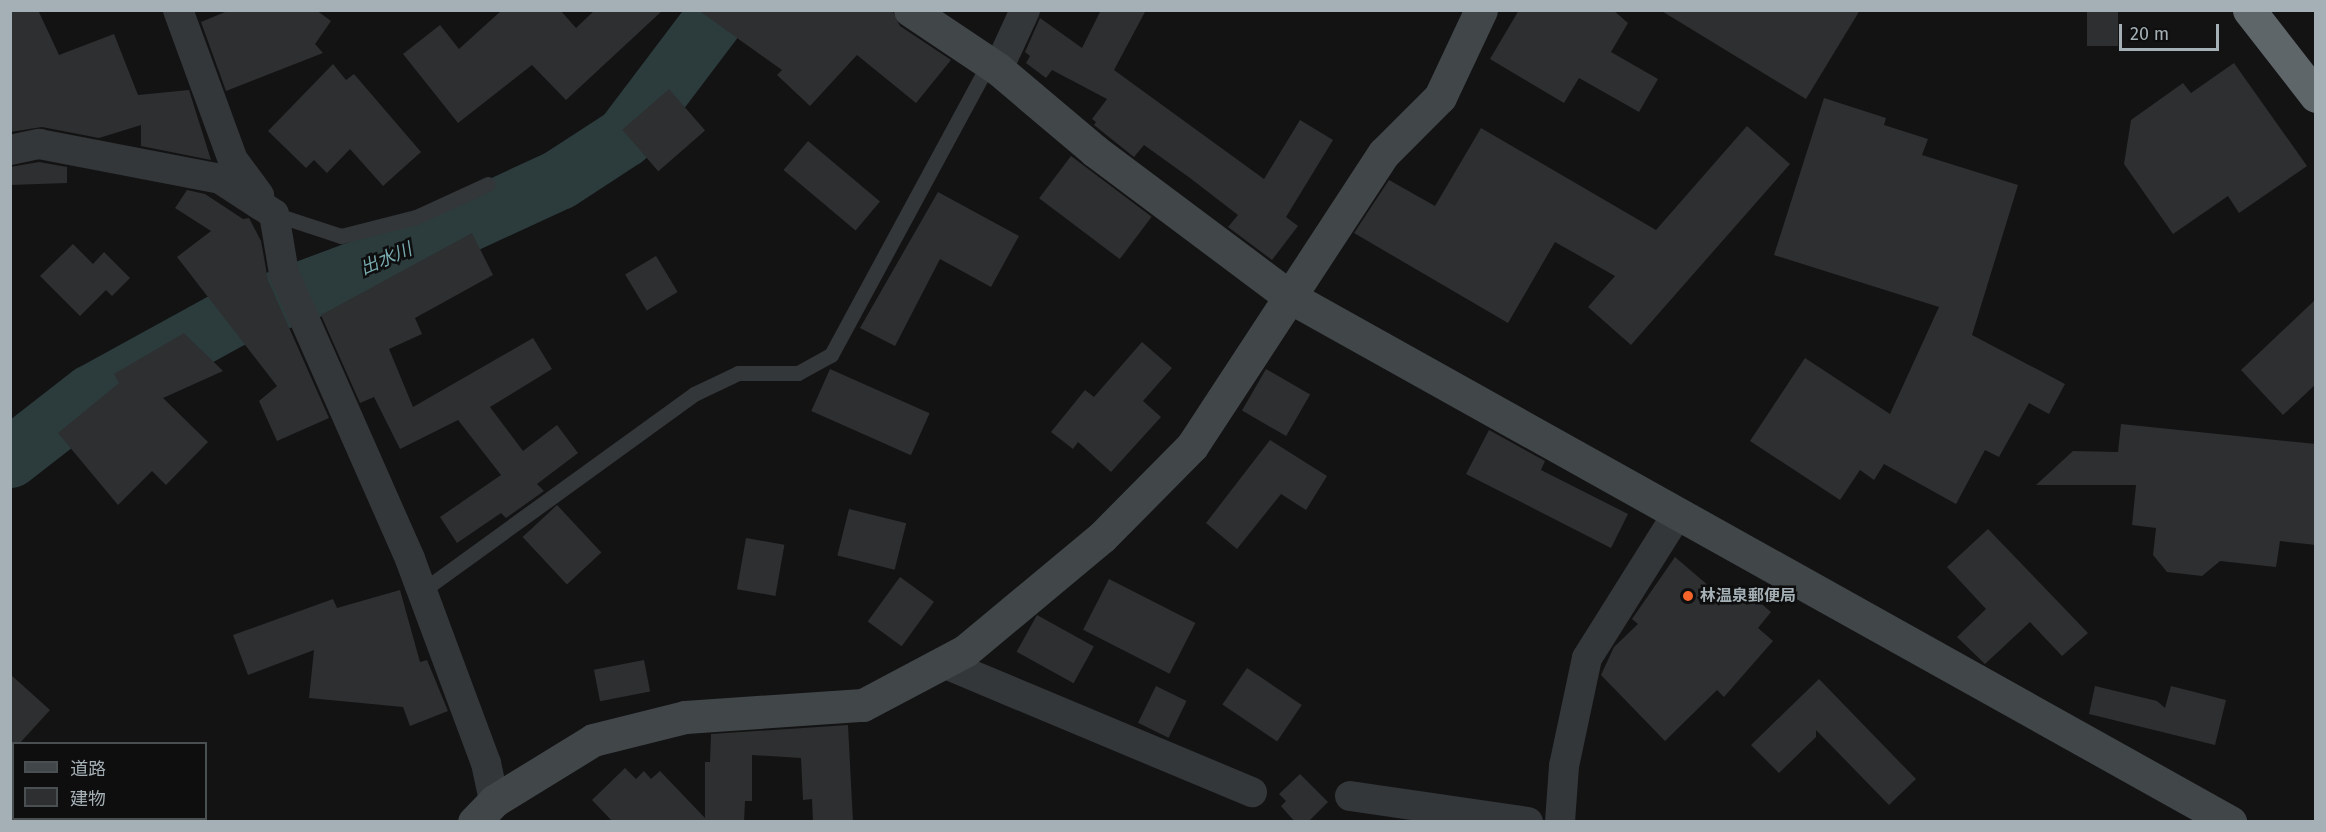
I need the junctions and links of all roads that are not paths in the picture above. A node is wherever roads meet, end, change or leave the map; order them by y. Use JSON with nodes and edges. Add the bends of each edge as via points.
{"nodes":[{"id":1,"x":910,"y":10,"type":"edge"},
{"id":2,"x":1025,"y":10,"type":"edge"},
{"id":3,"x":1481,"y":10,"type":"edge"},
{"id":4,"x":2249,"y":10,"type":"edge"},
{"id":5,"x":181,"y":14,"type":"edge"},
{"id":6,"x":993,"y":66,"type":"junction"},
{"id":7,"x":2316,"y":96,"type":"edge"},
{"id":8,"x":10,"y":150,"type":"edge"},
{"id":9,"x":488,"y":184,"type":"dead end"},
{"id":10,"x":274,"y":214,"type":"junction"},
{"id":11,"x":1290,"y":297,"type":"junction"},
{"id":12,"x":1676,"y":516,"type":"junction"},
{"id":13,"x":422,"y":591,"type":"junction"},
{"id":14,"x":943,"y":663,"type":"junction"},
{"id":15,"x":1252,"y":792,"type":"dead end"},
{"id":16,"x":1350,"y":796,"type":"dead end"},
{"id":17,"x":484,"y":812,"type":"edge"},
{"id":18,"x":1528,"y":822,"type":"edge"},
{"id":19,"x":1560,"y":822,"type":"edge"},
{"id":20,"x":2230,"y":822,"type":"edge"}],
"edges":[{"from":1,"to":6,"type":"street"},
{"from":2,"to":6,"type":"street"},
{"from":3,"to":11,"type":"street","via":[[1440,97],[1384,153]]},
{"from":4,"to":7,"type":"highway"},
{"from":5,"to":10,"type":"street","via":[[233,160]]},
{"from":6,"to":11,"type":"street","via":[[1095,151]]},
{"from":6,"to":13,"type":"lane","via":[[831,355],[798,373],[738,373],[694,394]]},
{"from":8,"to":10,"type":"street","via":[[39,144],[220,179]]},
{"from":9,"to":10,"type":"lane","via":[[416,217],[341,236]]},
{"from":10,"to":13,"type":"street","via":[[284,273],[350,417]]},
{"from":11,"to":12,"type":"street"},
{"from":11,"to":14,"type":"street","via":[[1192,446],[1102,537],[965,651]]},
{"from":12,"to":19,"type":"street","via":[[1587,658],[1564,766]]},
{"from":12,"to":20,"type":"street"},
{"from":13,"to":17,"type":"street","via":[[486,764]]},
{"from":14,"to":15,"type":"street"},
{"from":14,"to":17,"type":"street","via":[[863,705],[685,717],[593,740]]},
{"from":16,"to":18,"type":"street"}]}
